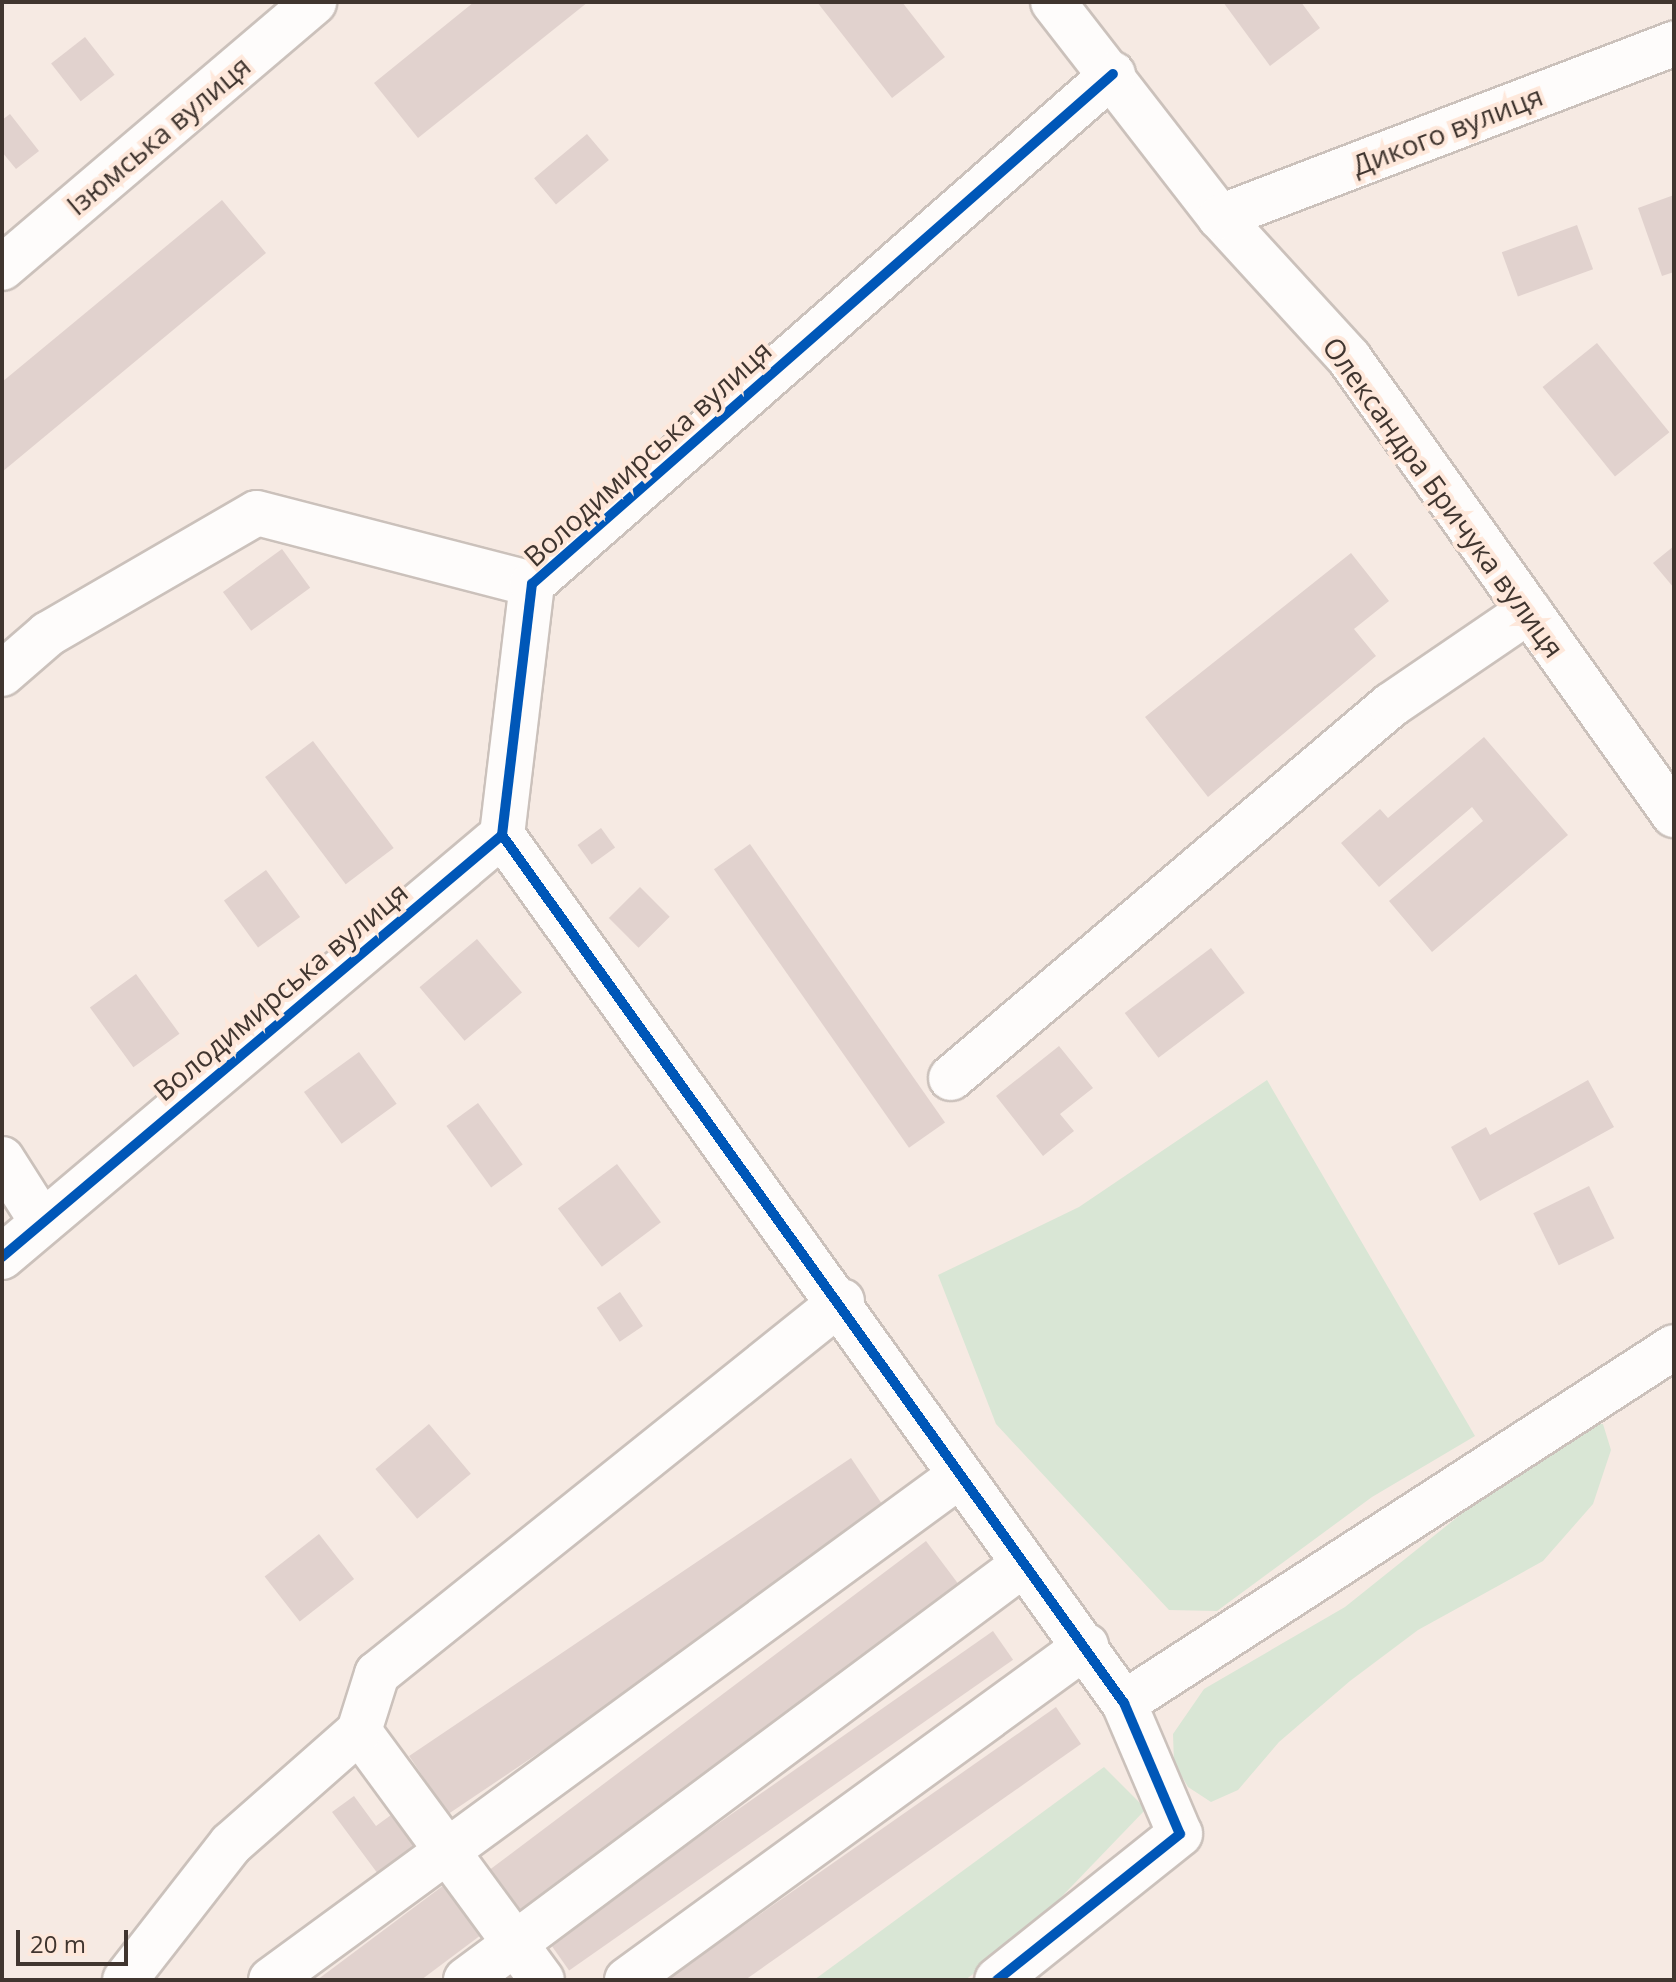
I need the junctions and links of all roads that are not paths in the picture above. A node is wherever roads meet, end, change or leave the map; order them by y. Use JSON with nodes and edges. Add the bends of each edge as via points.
{"nodes":[{"id":1,"x":314,"y":2,"type":"edge"},
{"id":2,"x":1053,"y":2,"type":"edge"},
{"id":3,"x":1674,"y":44,"type":"edge"},
{"id":4,"x":1113,"y":74,"type":"junction"},
{"id":5,"x":1220,"y":217,"type":"junction"},
{"id":6,"x":2,"y":268,"type":"edge"},
{"id":7,"x":532,"y":584,"type":"junction"},
{"id":8,"x":1529,"y":611,"type":"junction"},
{"id":9,"x":2,"y":674,"type":"edge"},
{"id":10,"x":1674,"y":815,"type":"edge"},
{"id":11,"x":502,"y":835,"type":"junction"},
{"id":12,"x":951,"y":1078,"type":"dead end"},
{"id":13,"x":2,"y":1159,"type":"edge"},
{"id":14,"x":42,"y":1222,"type":"junction"},
{"id":15,"x":2,"y":1257,"type":"edge"},
{"id":16,"x":842,"y":1301,"type":"junction"},
{"id":17,"x":1674,"y":1347,"type":"edge"},
{"id":18,"x":959,"y":1476,"type":"junction"},
{"id":19,"x":1024,"y":1564,"type":"junction"},
{"id":20,"x":1086,"y":1646,"type":"junction"},
{"id":21,"x":1124,"y":1703,"type":"junction"},
{"id":22,"x":359,"y":1731,"type":"junction"},
{"id":23,"x":447,"y":1855,"type":"junction"},
{"id":24,"x":515,"y":1944,"type":"junction"},
{"id":25,"x":125,"y":1980,"type":"edge"},
{"id":26,"x":271,"y":1980,"type":"edge"},
{"id":27,"x":466,"y":1980,"type":"edge"},
{"id":28,"x":542,"y":1980,"type":"edge"},
{"id":29,"x":627,"y":1980,"type":"edge"},
{"id":30,"x":997,"y":1980,"type":"edge"}],
"edges":[{"from":1,"to":6,"type":"street","name":"Ізюмська вулиця"},
{"from":2,"to":4,"type":"street","name":"Олександра Бричука вулиця"},
{"from":3,"to":5,"type":"street","name":"Дикого вулиця"},
{"from":4,"to":5,"type":"street","name":"Олександра Бричука вулиця"},
{"from":4,"to":7,"type":"street","name":"Володимирська вулиця"},
{"from":5,"to":8,"type":"street","name":"Олександра Бричука вулиця","via":[[1349,358]]},
{"from":7,"to":9,"type":"street","via":[[257,513],[48,634]]},
{"from":7,"to":11,"type":"street","name":"Володимирська вулиця"},
{"from":8,"to":10,"type":"street","name":"Олександра Бричука вулиця"},
{"from":8,"to":12,"type":"street","via":[[1391,705]]},
{"from":11,"to":14,"type":"street","name":"Володимирська вулиця"},
{"from":11,"to":16,"type":"street"},
{"from":13,"to":14,"type":"street"},
{"from":14,"to":15,"type":"street","name":"Володимирська вулиця"},
{"from":16,"to":18,"type":"street"},
{"from":16,"to":22,"type":"street","via":[[377,1674]]},
{"from":17,"to":21,"type":"street"},
{"from":18,"to":19,"type":"street"},
{"from":18,"to":23,"type":"street"},
{"from":19,"to":20,"type":"street"},
{"from":19,"to":24,"type":"street"},
{"from":20,"to":21,"type":"street"},
{"from":20,"to":29,"type":"street"},
{"from":21,"to":30,"type":"street","via":[[1180,1834]]},
{"from":22,"to":23,"type":"street"},
{"from":22,"to":25,"type":"street","via":[[231,1844]]},
{"from":23,"to":24,"type":"street"},
{"from":23,"to":26,"type":"street"},
{"from":24,"to":27,"type":"street"},
{"from":24,"to":28,"type":"street"}]}
